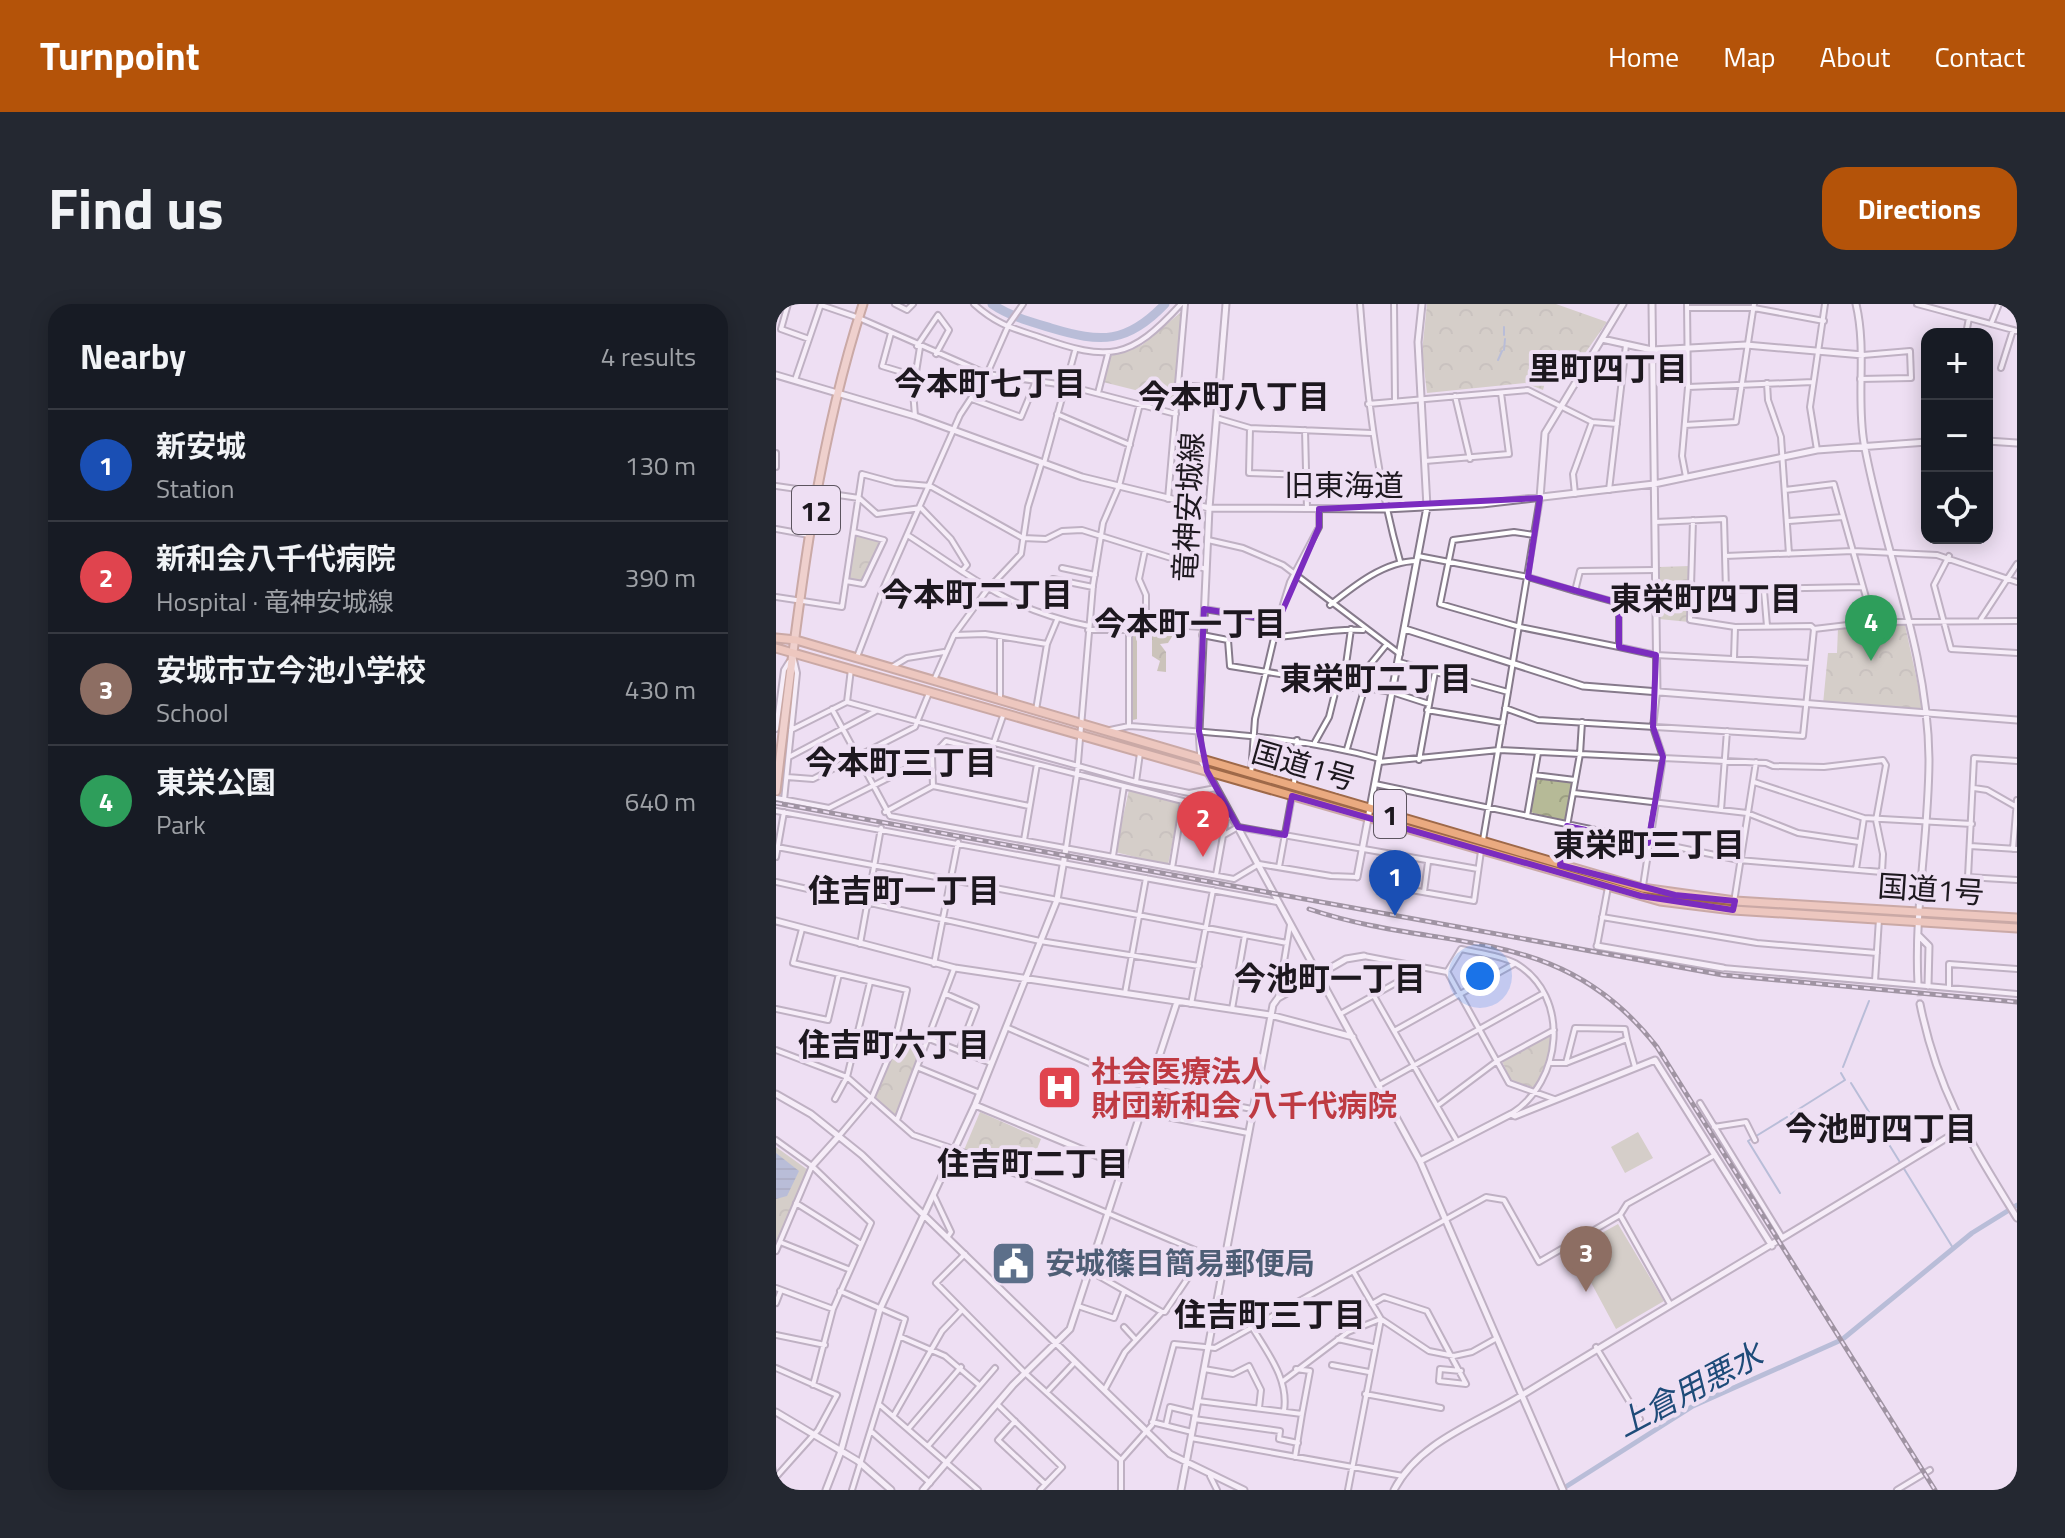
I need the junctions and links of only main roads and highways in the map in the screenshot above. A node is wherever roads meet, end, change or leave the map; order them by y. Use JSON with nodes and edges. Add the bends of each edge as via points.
{"nodes":[{"id":1,"x":863,"y":304,"type":"edge"},
{"id":2,"x":776,"y":638,"type":"edge"},
{"id":3,"x":796,"y":640,"type":"junction"},
{"id":4,"x":776,"y":648,"type":"edge"},
{"id":5,"x":794,"y":654,"type":"junction"},
{"id":6,"x":932,"y":686,"type":"junction"},
{"id":7,"x":776,"y":791,"type":"edge"},
{"id":8,"x":1482,"y":846,"type":"junction"},
{"id":9,"x":1734,"y":905,"type":"junction"},
{"id":10,"x":2017,"y":918,"type":"edge"},
{"id":11,"x":2017,"y":928,"type":"edge"}],
"edges":[{"from":1,"to":3,"type":"main road","number":"12","via":[[836,390]]},
{"from":2,"to":3,"type":"highway","name":"国道1号","number":"1"},
{"from":3,"to":5,"type":"main road","number":"12"},
{"from":3,"to":6,"type":"highway","name":"国道1号","number":"1"},
{"from":4,"to":5,"type":"highway","name":"国道1号","number":"1"},
{"from":5,"to":6,"type":"highway","name":"国道1号","number":"1"},
{"from":5,"to":7,"type":"main road","number":"12"},
{"from":6,"to":8,"type":"highway","name":"国道1号","number":"1","via":[[1140,741]]},
{"from":6,"to":8,"type":"highway","name":"国道1号","number":"1","via":[[1004,713],[1369,819]]},
{"from":8,"to":9,"type":"highway","name":"国道1号","number":"1","via":[[1642,888]]},
{"from":8,"to":9,"type":"highway","name":"国道1号","number":"1","via":[[1660,901]]},
{"from":9,"to":10,"type":"highway","name":"国道1号","number":"1"},
{"from":9,"to":11,"type":"highway","name":"国道1号","number":"1"}]}
